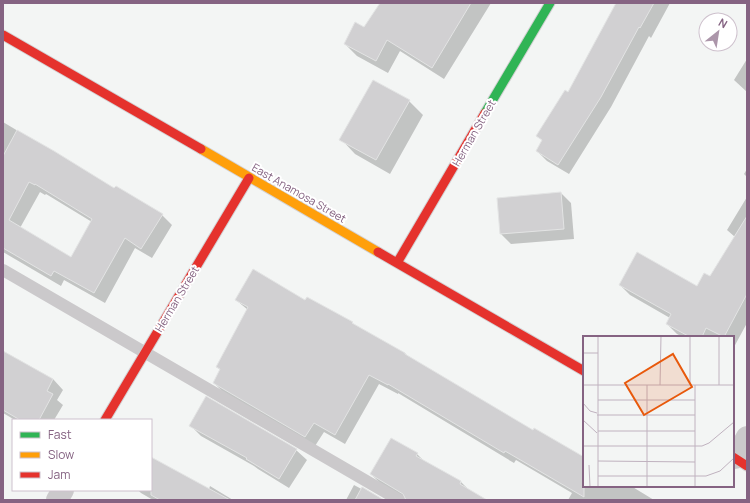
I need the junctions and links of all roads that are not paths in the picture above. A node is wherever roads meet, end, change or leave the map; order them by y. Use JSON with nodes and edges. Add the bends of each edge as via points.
{"nodes":[{"id":1,"x":550,"y":3,"type":"edge"},
{"id":2,"x":3,"y":35,"type":"edge"},
{"id":3,"x":249,"y":178,"type":"junction"},
{"id":4,"x":397,"y":263,"type":"junction"},
{"id":5,"x":3,"y":270,"type":"edge"},
{"id":6,"x":145,"y":352,"type":"junction"},
{"id":7,"x":583,"y":370,"type":"edge"},
{"id":8,"x":106,"y":419,"type":"edge"},
{"id":9,"x":747,"y":437,"type":"edge"},
{"id":10,"x":738,"y":460,"type":"edge"},
{"id":11,"x":63,"y":491,"type":"edge"},
{"id":12,"x":58,"y":500,"type":"edge"},
{"id":13,"x":399,"y":500,"type":"edge"}],
"edges":[{"from":1,"to":4,"type":"main road","name":"Herman Street"},
{"from":2,"to":3,"type":"main road","name":"East Anamosa Street"},
{"from":3,"to":4,"type":"main road","name":"East Anamosa Street"},
{"from":3,"to":6,"type":"main road","name":"Herman Street"},
{"from":4,"to":7,"type":"main road","name":"East Anamosa Street"},
{"from":5,"to":6,"type":"lane"},
{"from":6,"to":8,"type":"main road","name":"Herman Street"},
{"from":6,"to":13,"type":"lane"},
{"from":9,"to":10,"type":"street"},
{"from":11,"to":12,"type":"street"}]}
